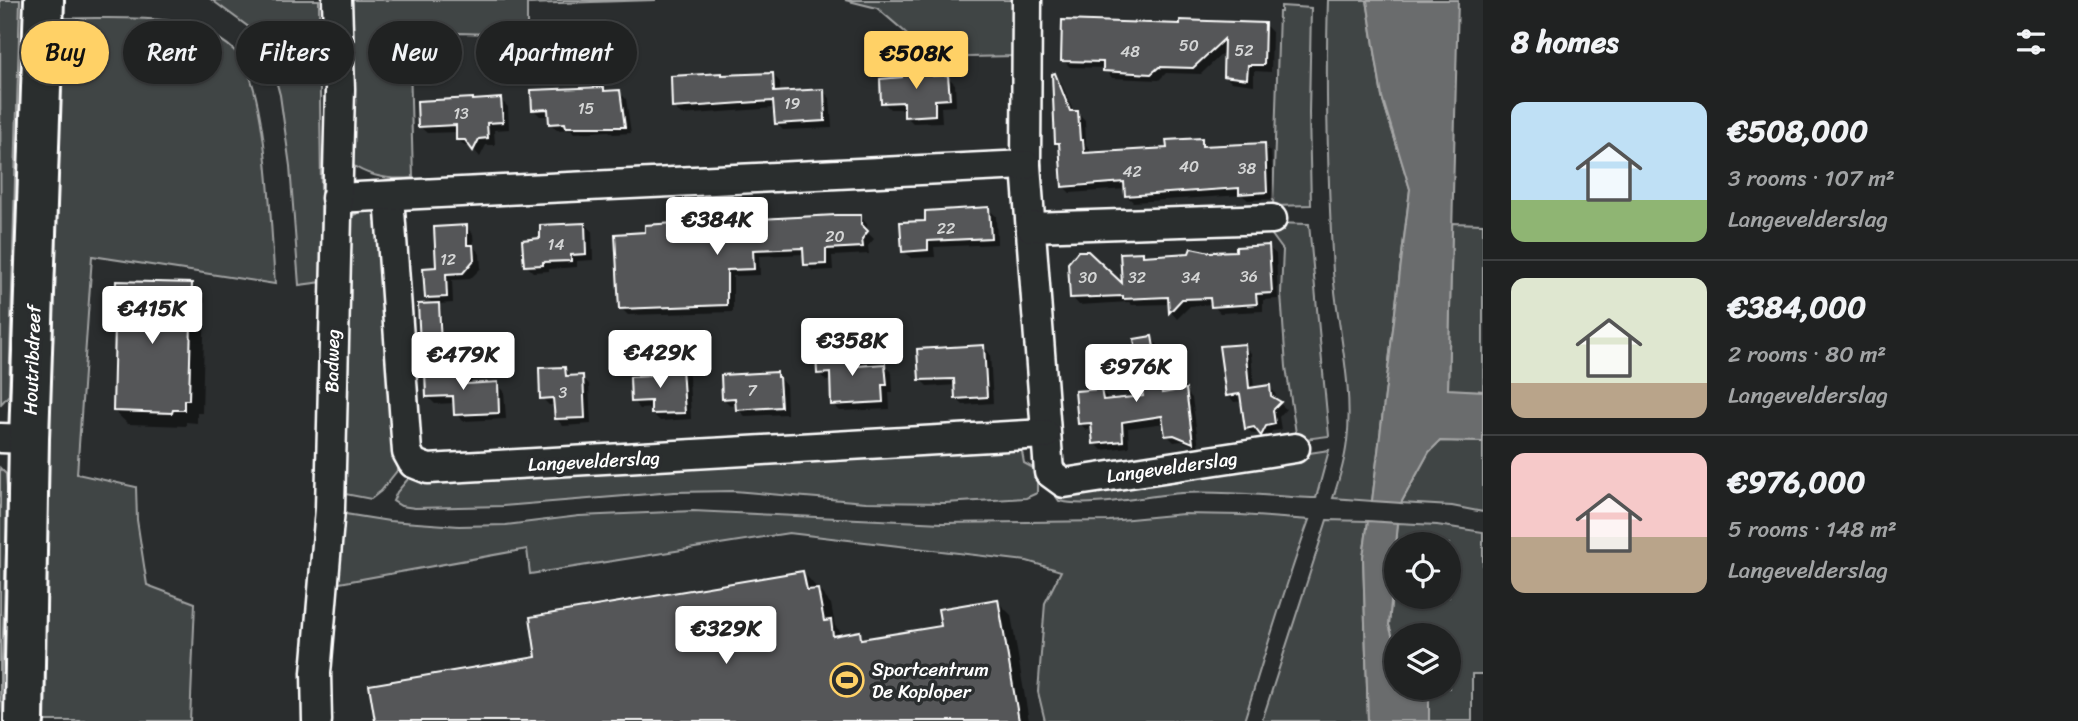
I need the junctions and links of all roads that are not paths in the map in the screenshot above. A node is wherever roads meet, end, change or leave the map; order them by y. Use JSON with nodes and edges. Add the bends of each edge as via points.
{"nodes":[{"id":1,"x":44,"y":0,"type":"edge"},
{"id":2,"x":337,"y":0,"type":"edge"},
{"id":3,"x":1027,"y":0,"type":"edge"},
{"id":4,"x":1026,"y":165,"type":"junction"},
{"id":5,"x":389,"y":196,"type":"junction"},
{"id":6,"x":336,"y":198,"type":"junction"},
{"id":7,"x":1272,"y":219,"type":"dead end"},
{"id":8,"x":1031,"y":228,"type":"junction"},
{"id":9,"x":1045,"y":434,"type":"junction"},
{"id":10,"x":14,"y":439,"type":"edge"},
{"id":11,"x":1294,"y":448,"type":"dead end"},
{"id":12,"x":24,"y":721,"type":"edge"},
{"id":13,"x":317,"y":721,"type":"edge"}],
"edges":[{"from":1,"to":10,"type":"main road","name":"Houtribdreef"},
{"from":2,"to":6,"type":"street","name":"Badweg"},
{"from":3,"to":4,"type":"street","name":"Langevelderslag"},
{"from":4,"to":5,"type":"street"},
{"from":4,"to":8,"type":"street","name":"Langevelderslag"},
{"from":5,"to":6,"type":"street"},
{"from":5,"to":9,"type":"street","name":"Langevelderslag","via":[[407,452],[413,463],[428,469]]},
{"from":6,"to":13,"type":"street","name":"Badweg","via":[[330,509],[316,673]]},
{"from":7,"to":8,"type":"street"},
{"from":8,"to":9,"type":"street","name":"Langevelderslag"},
{"from":9,"to":11,"type":"street","name":"Langevelderslag","via":[[1049,472],[1065,483]]},
{"from":10,"to":12,"type":"main road","name":"Houtribdreef"}]}
